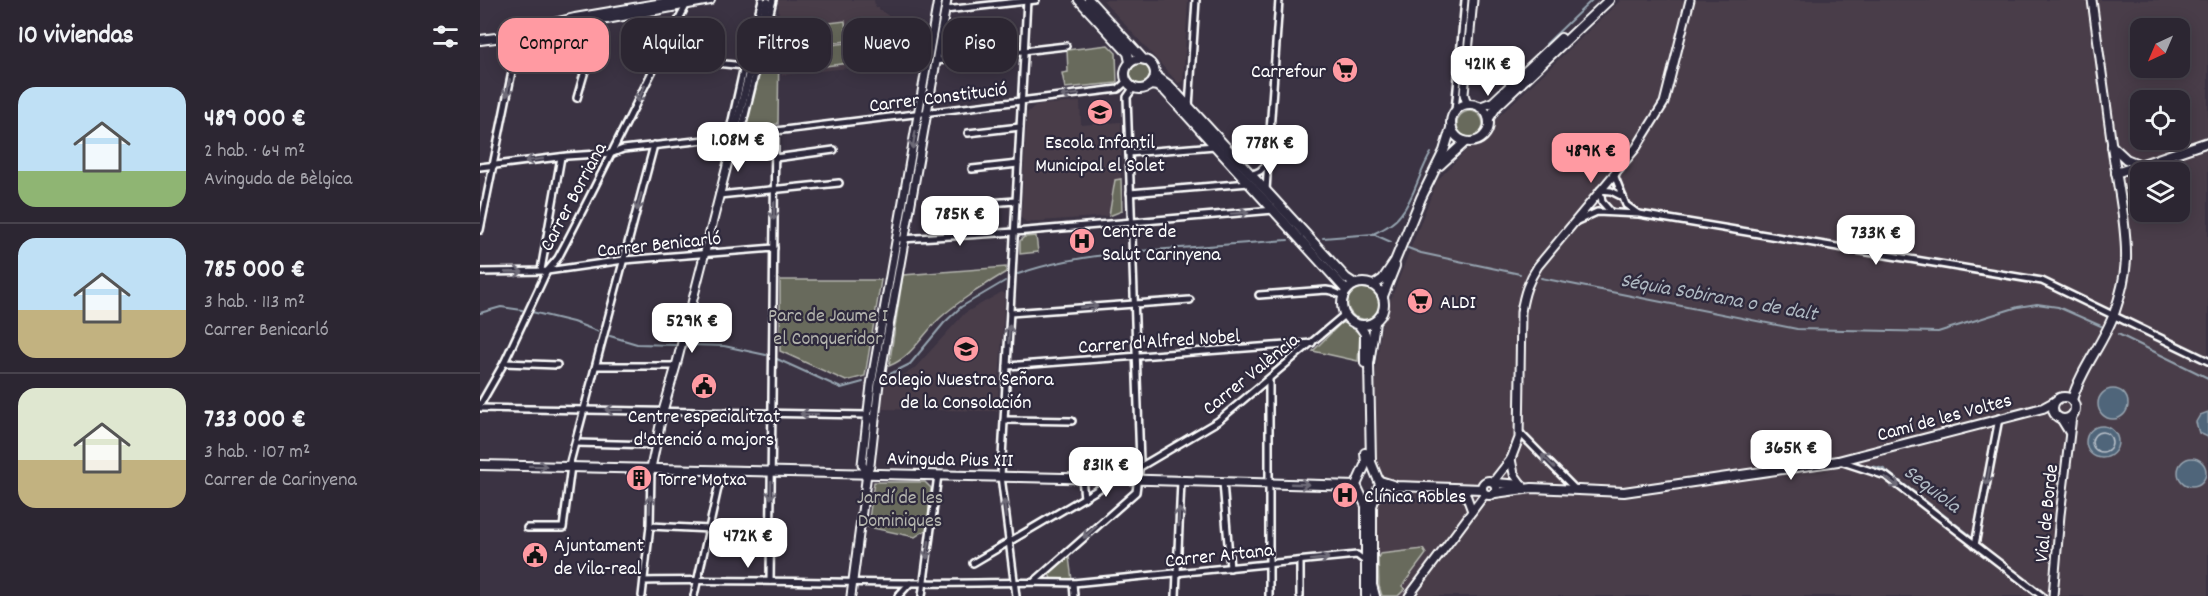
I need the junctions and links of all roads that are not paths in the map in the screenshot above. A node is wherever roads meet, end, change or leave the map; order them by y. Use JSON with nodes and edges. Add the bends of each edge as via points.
{"nodes":[{"id":1,"x":710,"y":0,"type":"edge"},
{"id":2,"x":939,"y":0,"type":"edge"},
{"id":3,"x":947,"y":0,"type":"edge"},
{"id":4,"x":1036,"y":0,"type":"edge"},
{"id":5,"x":1079,"y":0,"type":"edge"},
{"id":6,"x":1089,"y":0,"type":"edge"},
{"id":7,"x":1196,"y":0,"type":"edge"},
{"id":8,"x":1279,"y":0,"type":"edge"},
{"id":9,"x":1465,"y":0,"type":"edge"},
{"id":10,"x":1473,"y":0,"type":"edge"},
{"id":11,"x":1602,"y":0,"type":"edge"},
{"id":12,"x":1609,"y":0,"type":"edge"},
{"id":13,"x":1690,"y":0,"type":"edge"},
{"id":14,"x":2092,"y":0,"type":"edge"},
{"id":15,"x":767,"y":1,"type":"edge"},
{"id":16,"x":1027,"y":1,"type":"edge"},
{"id":17,"x":685,"y":2,"type":"edge"},
{"id":18,"x":945,"y":10,"type":"junction"},
{"id":19,"x":578,"y":18,"type":"edge"},
{"id":20,"x":605,"y":18,"type":"edge"},
{"id":21,"x":677,"y":18,"type":"edge"},
{"id":22,"x":761,"y":18,"type":"edge"},
{"id":23,"x":498,"y":37,"type":"edge"},
{"id":24,"x":480,"y":40,"type":"edge"},
{"id":25,"x":1066,"y":46,"type":"dead end"},
{"id":26,"x":1025,"y":51,"type":"junction"},
{"id":27,"x":1143,"y":59,"type":"junction"},
{"id":28,"x":936,"y":61,"type":"junction"},
{"id":29,"x":1130,"y":62,"type":"junction"},
{"id":30,"x":509,"y":72,"type":"edge"},
{"id":31,"x":585,"y":72,"type":"edge"},
{"id":32,"x":651,"y":72,"type":"edge"},
{"id":33,"x":743,"y":72,"type":"edge"},
{"id":34,"x":1155,"y":75,"type":"junction"},
{"id":35,"x":1127,"y":81,"type":"junction"},
{"id":36,"x":1150,"y":85,"type":"junction"},
{"id":37,"x":1134,"y":87,"type":"junction"},
{"id":38,"x":1190,"y":89,"type":"junction"},
{"id":39,"x":1118,"y":90,"type":"junction"},
{"id":40,"x":1178,"y":95,"type":"junction"},
{"id":41,"x":1127,"y":97,"type":"junction"},
{"id":42,"x":577,"y":98,"type":"dead end"},
{"id":43,"x":1022,"y":101,"type":"junction"},
{"id":44,"x":1467,"y":104,"type":"junction"},
{"id":45,"x":1480,"y":106,"type":"junction"},
{"id":46,"x":1189,"y":107,"type":"junction"},
{"id":47,"x":1455,"y":111,"type":"junction"},
{"id":48,"x":746,"y":113,"type":"junction"},
{"id":49,"x":923,"y":113,"type":"junction"},
{"id":50,"x":1489,"y":118,"type":"junction"},
{"id":51,"x":738,"y":122,"type":"junction"},
{"id":52,"x":1020,"y":127,"type":"junction"},
{"id":53,"x":1451,"y":128,"type":"junction"},
{"id":54,"x":775,"y":131,"type":"junction"},
{"id":55,"x":968,"y":133,"type":"dead end"},
{"id":56,"x":746,"y":134,"type":"junction"},
{"id":57,"x":731,"y":138,"type":"junction"},
{"id":58,"x":1465,"y":142,"type":"junction"},
{"id":59,"x":2208,"y":142,"type":"edge"},
{"id":60,"x":654,"y":145,"type":"junction"},
{"id":61,"x":1215,"y":146,"type":"junction"},
{"id":62,"x":2112,"y":146,"type":"junction"},
{"id":63,"x":834,"y":150,"type":"dead end"},
{"id":64,"x":613,"y":153,"type":"junction"},
{"id":65,"x":1129,"y":153,"type":"junction"},
{"id":66,"x":561,"y":157,"type":"junction"},
{"id":67,"x":774,"y":158,"type":"junction"},
{"id":68,"x":2134,"y":162,"type":"edge"},
{"id":69,"x":2150,"y":162,"type":"edge"},
{"id":70,"x":1018,"y":164,"type":"junction"},
{"id":71,"x":493,"y":165,"type":"junction"},
{"id":72,"x":1266,"y":165,"type":"junction"},
{"id":73,"x":480,"y":167,"type":"edge"},
{"id":74,"x":2130,"y":169,"type":"edge"},
{"id":75,"x":972,"y":170,"type":"dead end"},
{"id":76,"x":1617,"y":171,"type":"junction"},
{"id":77,"x":2116,"y":173,"type":"junction"},
{"id":78,"x":1432,"y":176,"type":"junction"},
{"id":79,"x":1250,"y":179,"type":"junction"},
{"id":80,"x":839,"y":183,"type":"dead end"},
{"id":81,"x":774,"y":189,"type":"junction"},
{"id":82,"x":1266,"y":190,"type":"junction"},
{"id":83,"x":1600,"y":190,"type":"junction"},
{"id":84,"x":1130,"y":193,"type":"junction"},
{"id":85,"x":719,"y":195,"type":"junction"},
{"id":86,"x":1623,"y":197,"type":"junction"},
{"id":87,"x":1016,"y":201,"type":"junction"},
{"id":88,"x":975,"y":204,"type":"dead end"},
{"id":89,"x":1274,"y":210,"type":"junction"},
{"id":90,"x":1610,"y":211,"type":"junction"},
{"id":91,"x":1639,"y":214,"type":"junction"},
{"id":92,"x":1131,"y":221,"type":"junction"},
{"id":93,"x":1574,"y":223,"type":"junction"},
{"id":94,"x":480,"y":230,"type":"edge"},
{"id":95,"x":1015,"y":231,"type":"junction"},
{"id":96,"x":901,"y":239,"type":"junction"},
{"id":97,"x":774,"y":248,"type":"junction"},
{"id":98,"x":545,"y":251,"type":"junction"},
{"id":99,"x":705,"y":254,"type":"junction"},
{"id":100,"x":558,"y":258,"type":"junction"},
{"id":101,"x":624,"y":260,"type":"junction"},
{"id":102,"x":1395,"y":261,"type":"junction"},
{"id":103,"x":544,"y":271,"type":"junction"},
{"id":104,"x":480,"y":272,"type":"edge"},
{"id":105,"x":1355,"y":284,"type":"junction"},
{"id":106,"x":1374,"y":285,"type":"junction"},
{"id":107,"x":1344,"y":293,"type":"junction"},
{"id":108,"x":1259,"y":295,"type":"dead end"},
{"id":109,"x":1383,"y":296,"type":"junction"},
{"id":110,"x":1190,"y":300,"type":"dead end"},
{"id":111,"x":1134,"y":304,"type":"junction"},
{"id":112,"x":1010,"y":313,"type":"junction"},
{"id":113,"x":1344,"y":315,"type":"junction"},
{"id":114,"x":2113,"y":316,"type":"junction"},
{"id":115,"x":1375,"y":322,"type":"junction"},
{"id":116,"x":1359,"y":325,"type":"junction"},
{"id":117,"x":1312,"y":343,"type":"junction"},
{"id":118,"x":1136,"y":356,"type":"junction"},
{"id":119,"x":2208,"y":361,"type":"edge"},
{"id":120,"x":504,"y":363,"type":"junction"},
{"id":121,"x":557,"y":365,"type":"dead end"},
{"id":122,"x":597,"y":366,"type":"junction"},
{"id":123,"x":676,"y":366,"type":"junction"},
{"id":124,"x":1007,"y":366,"type":"junction"},
{"id":125,"x":1269,"y":379,"type":"junction"},
{"id":126,"x":2068,"y":399,"type":"junction"},
{"id":127,"x":480,"y":406,"type":"edge"},
{"id":128,"x":2053,"y":406,"type":"junction"},
{"id":129,"x":584,"y":410,"type":"junction"},
{"id":130,"x":663,"y":411,"type":"junction"},
{"id":131,"x":772,"y":413,"type":"junction"},
{"id":132,"x":867,"y":415,"type":"junction"},
{"id":133,"x":2072,"y":416,"type":"junction"},
{"id":134,"x":1999,"y":418,"type":"junction"},
{"id":135,"x":2061,"y":419,"type":"junction"},
{"id":136,"x":1004,"y":420,"type":"junction"},
{"id":137,"x":1072,"y":421,"type":"dead end"},
{"id":138,"x":874,"y":429,"type":"junction"},
{"id":139,"x":1519,"y":432,"type":"junction"},
{"id":140,"x":2071,"y":435,"type":"junction"},
{"id":141,"x":576,"y":443,"type":"junction"},
{"id":142,"x":656,"y":446,"type":"junction"},
{"id":143,"x":1511,"y":459,"type":"junction"},
{"id":144,"x":1838,"y":461,"type":"junction"},
{"id":145,"x":480,"y":465,"type":"edge"},
{"id":146,"x":570,"y":466,"type":"junction"},
{"id":147,"x":1140,"y":467,"type":"junction"},
{"id":148,"x":651,"y":468,"type":"junction"},
{"id":149,"x":722,"y":470,"type":"junction"},
{"id":150,"x":771,"y":471,"type":"junction"},
{"id":151,"x":867,"y":473,"type":"junction"},
{"id":152,"x":938,"y":475,"type":"junction"},
{"id":153,"x":1361,"y":475,"type":"junction"},
{"id":154,"x":1001,"y":476,"type":"junction"},
{"id":155,"x":1082,"y":478,"type":"junction"},
{"id":156,"x":1377,"y":478,"type":"junction"},
{"id":157,"x":1116,"y":479,"type":"junction"},
{"id":158,"x":1139,"y":480,"type":"junction"},
{"id":159,"x":1181,"y":481,"type":"junction"},
{"id":160,"x":1223,"y":482,"type":"junction"},
{"id":161,"x":1269,"y":483,"type":"junction"},
{"id":162,"x":1494,"y":483,"type":"junction"},
{"id":163,"x":1522,"y":485,"type":"junction"},
{"id":164,"x":1356,"y":486,"type":"junction"},
{"id":165,"x":1396,"y":486,"type":"junction"},
{"id":166,"x":1532,"y":488,"type":"junction"},
{"id":167,"x":1464,"y":489,"type":"junction"},
{"id":168,"x":1576,"y":490,"type":"junction"},
{"id":169,"x":1483,"y":492,"type":"junction"},
{"id":170,"x":1377,"y":493,"type":"junction"},
{"id":171,"x":1495,"y":493,"type":"junction"},
{"id":172,"x":1360,"y":495,"type":"junction"},
{"id":173,"x":1084,"y":498,"type":"junction"},
{"id":174,"x":1472,"y":511,"type":"junction"},
{"id":175,"x":650,"y":526,"type":"junction"},
{"id":176,"x":527,"y":528,"type":"dead end"},
{"id":177,"x":709,"y":529,"type":"junction"},
{"id":178,"x":770,"y":532,"type":"junction"},
{"id":179,"x":1009,"y":543,"type":"junction"},
{"id":180,"x":1976,"y":545,"type":"junction"},
{"id":181,"x":1300,"y":561,"type":"junction"},
{"id":182,"x":1366,"y":562,"type":"junction"},
{"id":183,"x":973,"y":564,"type":"dead end"},
{"id":184,"x":1269,"y":564,"type":"junction"},
{"id":185,"x":1230,"y":568,"type":"junction"},
{"id":186,"x":1177,"y":573,"type":"junction"},
{"id":187,"x":696,"y":580,"type":"junction"},
{"id":188,"x":644,"y":581,"type":"junction"},
{"id":189,"x":770,"y":581,"type":"junction"},
{"id":190,"x":1035,"y":581,"type":"junction"},
{"id":191,"x":853,"y":582,"type":"junction"},
{"id":192,"x":909,"y":583,"type":"junction"},
{"id":193,"x":1014,"y":583,"type":"junction"},
{"id":194,"x":1073,"y":583,"type":"junction"},
{"id":195,"x":924,"y":584,"type":"junction"},
{"id":196,"x":642,"y":596,"type":"edge"},
{"id":197,"x":694,"y":596,"type":"edge"},
{"id":198,"x":850,"y":596,"type":"edge"},
{"id":199,"x":898,"y":596,"type":"edge"},
{"id":200,"x":922,"y":596,"type":"edge"},
{"id":201,"x":1016,"y":596,"type":"edge"},
{"id":202,"x":1074,"y":596,"type":"edge"},
{"id":203,"x":1176,"y":596,"type":"edge"},
{"id":204,"x":1269,"y":596,"type":"edge"},
{"id":205,"x":1300,"y":596,"type":"edge"},
{"id":206,"x":1366,"y":596,"type":"edge"},
{"id":207,"x":1375,"y":596,"type":"edge"},
{"id":208,"x":1409,"y":596,"type":"edge"},
{"id":209,"x":2042,"y":596,"type":"edge"},
{"id":210,"x":2053,"y":596,"type":"edge"}],
"edges":[{"from":1,"to":17,"type":"main road"},
{"from":2,"to":49,"type":"street"},
{"from":3,"to":18,"type":"street"},
{"from":4,"to":16,"type":"street"},
{"from":5,"to":29,"type":"main road","via":[[1128,53]]},
{"from":6,"to":27,"type":"main road"},
{"from":7,"to":38,"type":"street"},
{"from":8,"to":72,"type":"street"},
{"from":9,"to":47,"type":"street"},
{"from":10,"to":44,"type":"street","via":[[1464,94]]},
{"from":11,"to":45,"type":"main road","via":[[1493,102]]},
{"from":12,"to":50,"type":"main road"},
{"from":13,"to":76,"type":"street","via":[[1664,104]]},
{"from":14,"to":62,"type":"street"},
{"from":15,"to":22,"type":"street"},
{"from":15,"to":48,"type":"street"},
{"from":15,"to":51,"type":"street"},
{"from":16,"to":18,"type":"street"},
{"from":16,"to":26,"type":"street"},
{"from":17,"to":19,"type":"main road"},
{"from":17,"to":20,"type":"main road"},
{"from":17,"to":21,"type":"street","name":"Carrer Borriana"},
{"from":18,"to":28,"type":"street"},
{"from":23,"to":24,"type":"main road"},
{"from":25,"to":26,"type":"street"},
{"from":26,"to":28,"type":"street"},
{"from":26,"to":43,"type":"street"},
{"from":27,"to":29,"type":"main road"},
{"from":27,"to":34,"type":"main road","via":[[1150,63]]},
{"from":28,"to":49,"type":"street"},
{"from":29,"to":35,"type":"main road"},
{"from":30,"to":71,"type":"street","one_way":true},
{"from":31,"to":42,"type":"street"},
{"from":32,"to":64,"type":"street","name":"Carrer Borriana","one_way":true},
{"from":33,"to":57,"type":"street"},
{"from":34,"to":36,"type":"main road"},
{"from":34,"to":40,"type":"main road"},
{"from":35,"to":37,"type":"main road"},
{"from":35,"to":39,"type":"street"},
{"from":36,"to":37,"type":"main road"},
{"from":36,"to":61,"type":"main road","via":[[1165,92]]},
{"from":37,"to":41,"type":"street"},
{"from":38,"to":40,"type":"street"},
{"from":38,"to":46,"type":"street"},
{"from":39,"to":41,"type":"street"},
{"from":39,"to":43,"type":"street","name":"Carrer Constitució","one_way":true},
{"from":40,"to":46,"type":"main road"},
{"from":41,"to":65,"type":"street"},
{"from":43,"to":49,"type":"street","name":"Carrer Constitució"},
{"from":43,"to":52,"type":"street"},
{"from":44,"to":45,"type":"main road"},
{"from":44,"to":47,"type":"main road"},
{"from":45,"to":50,"type":"main road"},
{"from":46,"to":79,"type":"main road"},
{"from":47,"to":53,"type":"main road"},
{"from":48,"to":51,"type":"street"},
{"from":48,"to":56,"type":"street","via":[[742,128]]},
{"from":49,"to":54,"type":"street","name":"Carrer Constitució"},
{"from":49,"to":96,"type":"street"},
{"from":50,"to":58,"type":"main road","via":[[1484,137]]},
{"from":51,"to":57,"type":"street"},
{"from":52,"to":55,"type":"street"},
{"from":52,"to":70,"type":"street"},
{"from":53,"to":58,"type":"main road"},
{"from":53,"to":78,"type":"main road"},
{"from":54,"to":56,"type":"street","name":"Carrer Constitució"},
{"from":54,"to":67,"type":"street"},
{"from":56,"to":57,"type":"street","name":"Carrer Constitució"},
{"from":57,"to":60,"type":"street","name":"Carrer Constitució"},
{"from":57,"to":85,"type":"street"},
{"from":58,"to":78,"type":"main road"},
{"from":59,"to":69,"type":"main road"},
{"from":60,"to":64,"type":"street","name":"Carrer Constitució"},
{"from":60,"to":101,"type":"street","one_way":true},
{"from":61,"to":65,"type":"street"},
{"from":61,"to":79,"type":"main road"},
{"from":62,"to":68,"type":"main road"},
{"from":62,"to":77,"type":"main road"},
{"from":63,"to":67,"type":"street"},
{"from":64,"to":66,"type":"street","name":"Carrer Constitució"},
{"from":64,"to":100,"type":"street","name":"Carrer Borriana"},
{"from":65,"to":84,"type":"street"},
{"from":66,"to":71,"type":"street","name":"Carrer Constitució","one_way":true},
{"from":66,"to":98,"type":"street"},
{"from":67,"to":81,"type":"street"},
{"from":70,"to":75,"type":"street"},
{"from":70,"to":87,"type":"street"},
{"from":71,"to":73,"type":"street","name":"Carrer Constitució"},
{"from":71,"to":94,"type":"street"},
{"from":72,"to":79,"type":"street"},
{"from":72,"to":82,"type":"street"},
{"from":74,"to":77,"type":"main road"},
{"from":76,"to":83,"type":"street"},
{"from":76,"to":86,"type":"street"},
{"from":77,"to":114,"type":"main road","via":[[2126,260]]},
{"from":78,"to":102,"type":"main road"},
{"from":79,"to":82,"type":"main road"},
{"from":79,"to":84,"type":"street"},
{"from":79,"to":89,"type":"main road"},
{"from":80,"to":81,"type":"street"},
{"from":81,"to":85,"type":"street"},
{"from":81,"to":97,"type":"street","one_way":true},
{"from":82,"to":105,"type":"main road"},
{"from":83,"to":86,"type":"street"},
{"from":83,"to":90,"type":"street","via":[[1602,202]]},
{"from":83,"to":93,"type":"street"},
{"from":84,"to":92,"type":"street"},
{"from":85,"to":99,"type":"street"},
{"from":86,"to":91,"type":"street","via":[[1626,205]]},
{"from":87,"to":88,"type":"street"},
{"from":87,"to":95,"type":"street"},
{"from":92,"to":89,"type":"street","one_way":true},
{"from":89,"to":107,"type":"main road"},
{"from":90,"to":91,"type":"street"},
{"from":90,"to":93,"type":"street","via":[[1597,212]]},
{"from":91,"to":114,"type":"street","via":[[2042,281]]},
{"from":92,"to":95,"type":"street"},
{"from":92,"to":111,"type":"street"},
{"from":93,"to":139,"type":"street","via":[[1538,266],[1524,294]]},
{"from":95,"to":96,"type":"street"},
{"from":95,"to":112,"type":"street"},
{"from":96,"to":132,"type":"street"},
{"from":96,"to":138,"type":"street"},
{"from":97,"to":99,"type":"street","name":"Carrer Benicarló"},
{"from":97,"to":131,"type":"street"},
{"from":98,"to":100,"type":"street"},
{"from":98,"to":103,"type":"street"},
{"from":99,"to":101,"type":"street","name":"Carrer Benicarló"},
{"from":99,"to":123,"type":"street"},
{"from":100,"to":103,"type":"street","name":"Carrer Borriana"},
{"from":101,"to":103,"type":"street","name":"Carrer Benicarló"},
{"from":101,"to":122,"type":"street"},
{"from":102,"to":106,"type":"main road"},
{"from":102,"to":109,"type":"main road"},
{"from":104,"to":103,"type":"street","name":"Carrer Benicarló","one_way":true},
{"from":103,"to":120,"type":"street","name":"Carrer Borriana"},
{"from":105,"to":106,"type":"main road"},
{"from":105,"to":107,"type":"main road"},
{"from":106,"to":109,"type":"main road"},
{"from":107,"to":108,"type":"street","via":[[1326,290]]},
{"from":107,"to":113,"type":"main road"},
{"from":109,"to":115,"type":"main road","via":[[1382,315]]},
{"from":110,"to":111,"type":"street"},
{"from":112,"to":111,"type":"street","one_way":true},
{"from":111,"to":118,"type":"street"},
{"from":124,"to":112,"type":"street","one_way":true},
{"from":113,"to":116,"type":"main road"},
{"from":113,"to":117,"type":"street","name":"Carrer València"},
{"from":114,"to":119,"type":"street"},
{"from":114,"to":126,"type":"main road"},
{"from":115,"to":116,"type":"main road"},
{"from":115,"to":156,"type":"main road","via":[[1369,376],[1371,462]]},
{"from":116,"to":153,"type":"main road","via":[[1366,341],[1366,463]]},
{"from":117,"to":118,"type":"street","name":"Carrer d'Alfred Nobel"},
{"from":117,"to":125,"type":"street","name":"Carrer València"},
{"from":118,"to":124,"type":"street","name":"Carrer d'Alfred Nobel"},
{"from":118,"to":147,"type":"street"},
{"from":120,"to":121,"type":"street"},
{"from":120,"to":127,"type":"street","name":"Carrer Borriana"},
{"from":122,"to":123,"type":"street"},
{"from":122,"to":129,"type":"street"},
{"from":123,"to":130,"type":"street"},
{"from":124,"to":136,"type":"street"},
{"from":125,"to":147,"type":"street","name":"Carrer València","via":[[1218,421]]},
{"from":125,"to":161,"type":"street"},
{"from":126,"to":128,"type":"main road"},
{"from":126,"to":133,"type":"main road","via":[[2075,411]]},
{"from":127,"to":129,"type":"street"},
{"from":128,"to":134,"type":"main road","name":"Camí de les Voltes"},
{"from":128,"to":135,"type":"main road","via":[[2055,416]]},
{"from":130,"to":129,"type":"street","one_way":true},
{"from":129,"to":141,"type":"street"},
{"from":130,"to":131,"type":"street"},
{"from":130,"to":142,"type":"street"},
{"from":132,"to":131,"type":"street","one_way":true},
{"from":131,"to":150,"type":"street"},
{"from":132,"to":138,"type":"street"},
{"from":132,"to":151,"type":"street","via":[[861,464]]},
{"from":133,"to":135,"type":"main road"},
{"from":133,"to":140,"type":"street","name":"Vial de Borde"},
{"from":134,"to":144,"type":"main road","name":"Camí de les Voltes"},
{"from":134,"to":180,"type":"street","one_way":true},
{"from":135,"to":140,"type":"street"},
{"from":136,"to":137,"type":"street"},
{"from":136,"to":154,"type":"street"},
{"from":138,"to":151,"type":"street"},
{"from":139,"to":143,"type":"street"},
{"from":168,"to":139,"type":"street","one_way":true},
{"from":140,"to":210,"type":"street","name":"Vial de Borde"},
{"from":141,"to":142,"type":"street"},
{"from":141,"to":146,"type":"street"},
{"from":142,"to":148,"type":"street"},
{"from":143,"to":162,"type":"street"},
{"from":143,"to":163,"type":"street"},
{"from":144,"to":168,"type":"main road","name":"Camí de les Voltes","via":[[1624,492]]},
{"from":144,"to":180,"type":"street","one_way":true,"via":[[1886,476]]},
{"from":145,"to":146,"type":"main road","name":"Avinguda Pius XII","one_way":true},
{"from":146,"to":148,"type":"main road","name":"Avinguda Pius XII"},
{"from":146,"to":176,"type":"street","via":[[563,528]]},
{"from":147,"to":158,"type":"street"},
{"from":148,"to":149,"type":"main road","name":"Avinguda Pius XII"},
{"from":175,"to":148,"type":"street","one_way":true},
{"from":149,"to":150,"type":"main road","name":"Avinguda Pius XII"},
{"from":149,"to":177,"type":"street"},
{"from":150,"to":151,"type":"main road","name":"Avinguda Pius XII"},
{"from":150,"to":178,"type":"street","one_way":true},
{"from":151,"to":152,"type":"main road","name":"Avinguda Pius XII"},
{"from":151,"to":191,"type":"street"},
{"from":152,"to":154,"type":"main road","name":"Avinguda Pius XII"},
{"from":152,"to":195,"type":"street","one_way":true},
{"from":153,"to":156,"type":"main road","via":[[1368,473]]},
{"from":153,"to":164,"type":"main road"},
{"from":154,"to":155,"type":"main road","name":"Avinguda Pius XII"},
{"from":179,"to":154,"type":"street","one_way":true},
{"from":155,"to":157,"type":"main road","name":"Avinguda Pius XII"},
{"from":155,"to":173,"type":"street"},
{"from":156,"to":165,"type":"main road"},
{"from":156,"to":170,"type":"main road"},
{"from":157,"to":158,"type":"main road","name":"Avinguda Pius XII"},
{"from":157,"to":173,"type":"street"},
{"from":158,"to":159,"type":"main road","name":"Avinguda Pius XII"},
{"from":158,"to":190,"type":"street","one_way":true,"via":[[1136,492]]},
{"from":159,"to":160,"type":"main road","name":"Avinguda Pius XII"},
{"from":186,"to":159,"type":"street","one_way":true},
{"from":160,"to":161,"type":"main road","name":"Avinguda Pius XII"},
{"from":160,"to":185,"type":"street"},
{"from":161,"to":164,"type":"main road","name":"Avinguda Pius XII","one_way":true},
{"from":161,"to":184,"type":"street"},
{"from":162,"to":163,"type":"main road","name":"Camí de les Voltes"},
{"from":162,"to":169,"type":"main road","via":[[1486,481]]},
{"from":162,"to":171,"type":"main road"},
{"from":163,"to":166,"type":"main road","name":"Camí de les Voltes"},
{"from":164,"to":172,"type":"main road"},
{"from":165,"to":167,"type":"main road"},
{"from":165,"to":170,"type":"main road"},
{"from":166,"to":168,"type":"main road","name":"Camí de les Voltes"},
{"from":166,"to":171,"type":"main road","name":"Camí de les Voltes"},
{"from":167,"to":169,"type":"main road"},
{"from":167,"to":174,"type":"street"},
{"from":169,"to":171,"type":"main road"},
{"from":169,"to":174,"type":"street"},
{"from":170,"to":172,"type":"main road","via":[[1368,498]]},
{"from":170,"to":207,"type":"main road","via":[[1372,506]]},
{"from":172,"to":182,"type":"main road","via":[[1366,506]]},
{"from":173,"to":179,"type":"street"},
{"from":174,"to":208,"type":"street"},
{"from":175,"to":177,"type":"street"},
{"from":175,"to":188,"type":"street"},
{"from":177,"to":178,"type":"street"},
{"from":177,"to":187,"type":"street"},
{"from":178,"to":189,"type":"street"},
{"from":179,"to":183,"type":"street"},
{"from":179,"to":193,"type":"street"},
{"from":180,"to":209,"type":"street"},
{"from":181,"to":182,"type":"street","name":"Carrer Artana","one_way":true,"via":[[1357,555]]},
{"from":181,"to":184,"type":"street","name":"Carrer Artana"},
{"from":181,"to":205,"type":"street"},
{"from":182,"to":206,"type":"main road"},
{"from":184,"to":185,"type":"street","name":"Carrer Artana"},
{"from":184,"to":204,"type":"street"},
{"from":185,"to":186,"type":"street","name":"Carrer Artana"},
{"from":186,"to":194,"type":"street","name":"Carrer Artana"},
{"from":186,"to":203,"type":"street"},
{"from":187,"to":188,"type":"street","name":"Carrer Artana"},
{"from":187,"to":189,"type":"street","name":"Carrer Artana"},
{"from":187,"to":197,"type":"street"},
{"from":188,"to":196,"type":"street"},
{"from":189,"to":191,"type":"street","name":"Carrer Artana"},
{"from":190,"to":193,"type":"street","name":"Carrer Artana"},
{"from":190,"to":194,"type":"street","name":"Carrer Artana"},
{"from":191,"to":192,"type":"street","name":"Carrer Artana"},
{"from":191,"to":198,"type":"street"},
{"from":192,"to":195,"type":"street","name":"Carrer Artana"},
{"from":192,"to":199,"type":"street"},
{"from":193,"to":195,"type":"street","name":"Carrer Artana"},
{"from":193,"to":201,"type":"street"},
{"from":194,"to":202,"type":"street"},
{"from":195,"to":200,"type":"street"}]}
